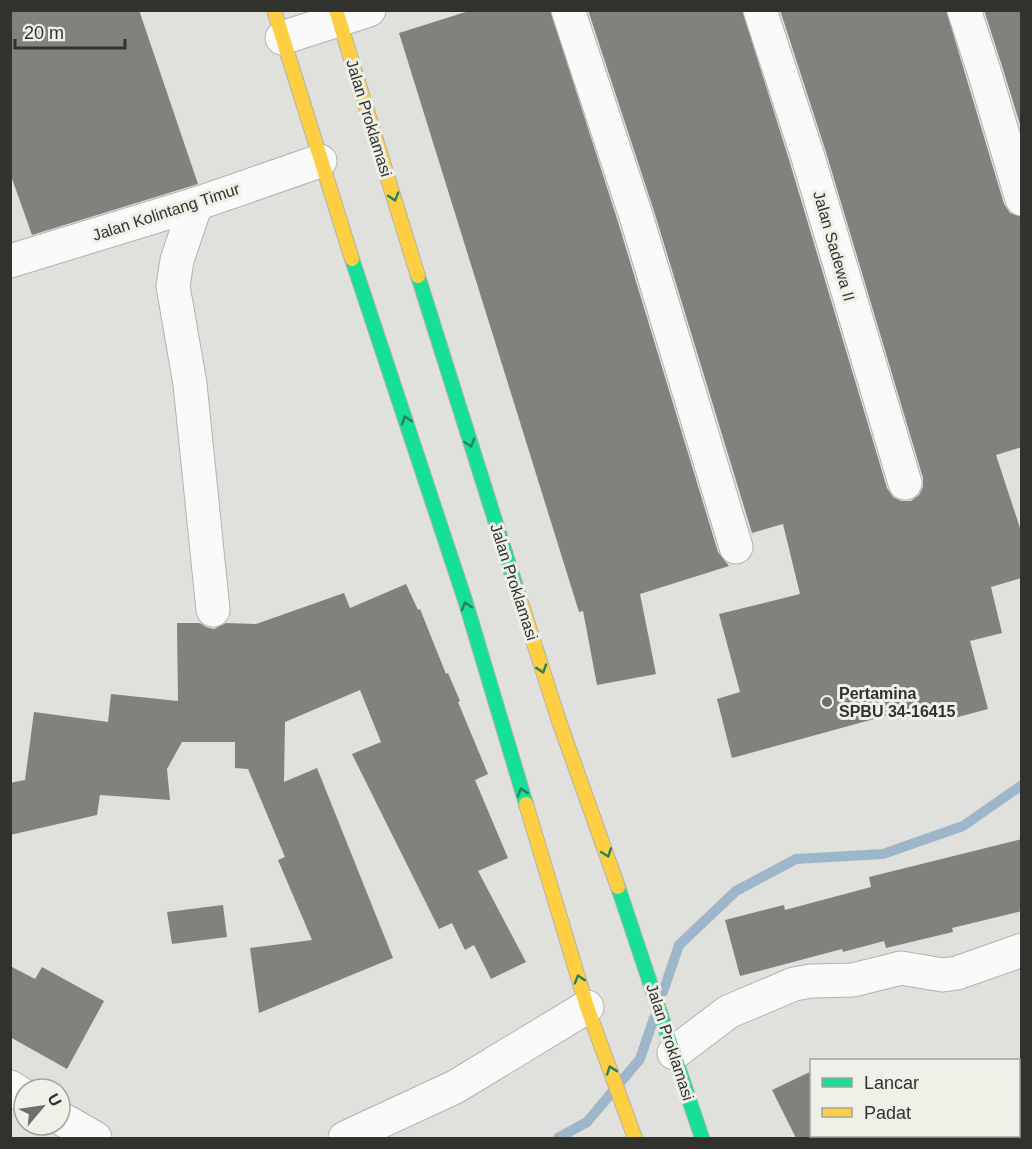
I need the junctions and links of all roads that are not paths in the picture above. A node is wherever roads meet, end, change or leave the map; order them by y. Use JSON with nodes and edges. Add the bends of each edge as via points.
{"nodes":[{"id":1,"x":568,"y":10,"type":"edge"},
{"id":2,"x":760,"y":10,"type":"edge"},
{"id":3,"x":964,"y":10,"type":"edge"},
{"id":4,"x":348,"y":14,"type":"edge"},
{"id":5,"x":278,"y":24,"type":"edge"},
{"id":6,"x":320,"y":161,"type":"junction"},
{"id":7,"x":1022,"y":199,"type":"edge"},
{"id":8,"x":196,"y":204,"type":"junction"},
{"id":9,"x":10,"y":261,"type":"edge"},
{"id":10,"x":905,"y":483,"type":"dead end"},
{"id":11,"x":736,"y":547,"type":"dead end"},
{"id":12,"x":213,"y":610,"type":"dead end"},
{"id":13,"x":1022,"y":950,"type":"edge"},
{"id":14,"x":593,"y":1021,"type":"junction"},
{"id":15,"x":672,"y":1047,"type":"junction"},
{"id":16,"x":72,"y":1125,"type":"edge"},
{"id":17,"x":95,"y":1138,"type":"edge"},
{"id":18,"x":345,"y":1138,"type":"edge"},
{"id":19,"x":635,"y":1138,"type":"edge"},
{"id":20,"x":702,"y":1138,"type":"edge"}],
"edges":[{"from":1,"to":11,"type":"street","via":[[636,216]]},
{"from":2,"to":10,"type":"street","name":"Jalan Sadewa II"},
{"from":3,"to":7,"type":"street"},
{"from":4,"to":5,"type":"street","name":"Jalan Proklamasi"},
{"from":4,"to":15,"type":"street","name":"Jalan Proklamasi","one_way":true,"via":[[498,535]]},
{"from":5,"to":6,"type":"street","name":"Jalan Proklamasi"},
{"from":6,"to":8,"type":"street","name":"Jalan Kolintang Timur"},
{"from":14,"to":6,"type":"street","name":"Jalan Proklamasi","one_way":true,"via":[[465,600]]},
{"from":8,"to":9,"type":"street","name":"Jalan Kolintang Timur"},
{"from":8,"to":12,"type":"street","via":[[177,260],[173,286],[190,384]]},
{"from":13,"to":15,"type":"street","via":[[957,974],[901,968],[853,980],[794,984],[728,1012]]},
{"from":14,"to":18,"type":"street"},
{"from":19,"to":14,"type":"street","name":"Jalan Proklamasi","one_way":true},
{"from":15,"to":20,"type":"street","name":"Jalan Proklamasi"},
{"from":16,"to":17,"type":"street"}]}
